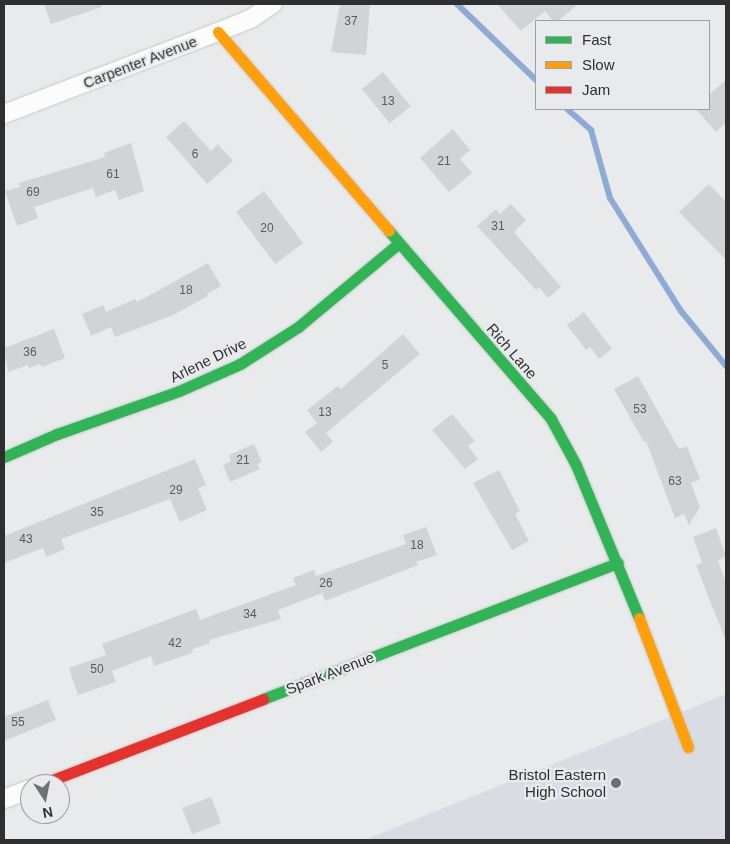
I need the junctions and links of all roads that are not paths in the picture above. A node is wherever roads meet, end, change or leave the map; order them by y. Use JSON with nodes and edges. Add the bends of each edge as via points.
{"nodes":[{"id":1,"x":273,"y":4,"type":"edge"},
{"id":2,"x":218,"y":32,"type":"junction"},
{"id":3,"x":4,"y":114,"type":"edge"},
{"id":4,"x":399,"y":243,"type":"junction"},
{"id":5,"x":4,"y":456,"type":"edge"},
{"id":6,"x":618,"y":563,"type":"junction"},
{"id":7,"x":688,"y":748,"type":"dead end"},
{"id":8,"x":68,"y":774,"type":"edge"},
{"id":9,"x":20,"y":793,"type":"edge"},
{"id":10,"x":4,"y":799,"type":"edge"}],
"edges":[{"from":1,"to":2,"type":"street","name":"Carpenter Avenue","via":[[252,18]]},
{"from":2,"to":3,"type":"street","name":"Carpenter Avenue"},
{"from":2,"to":4,"type":"street","name":"Rich Lane"},
{"from":4,"to":5,"type":"street","name":"Arlene Drive","via":[[298,327],[240,364],[179,392]]},
{"from":4,"to":6,"type":"street","name":"Rich Lane","via":[[551,419],[576,465]]},
{"from":6,"to":7,"type":"street","name":"Rich Lane"},
{"from":6,"to":8,"type":"street","name":"Spark Avenue"},
{"from":9,"to":10,"type":"street"}]}
